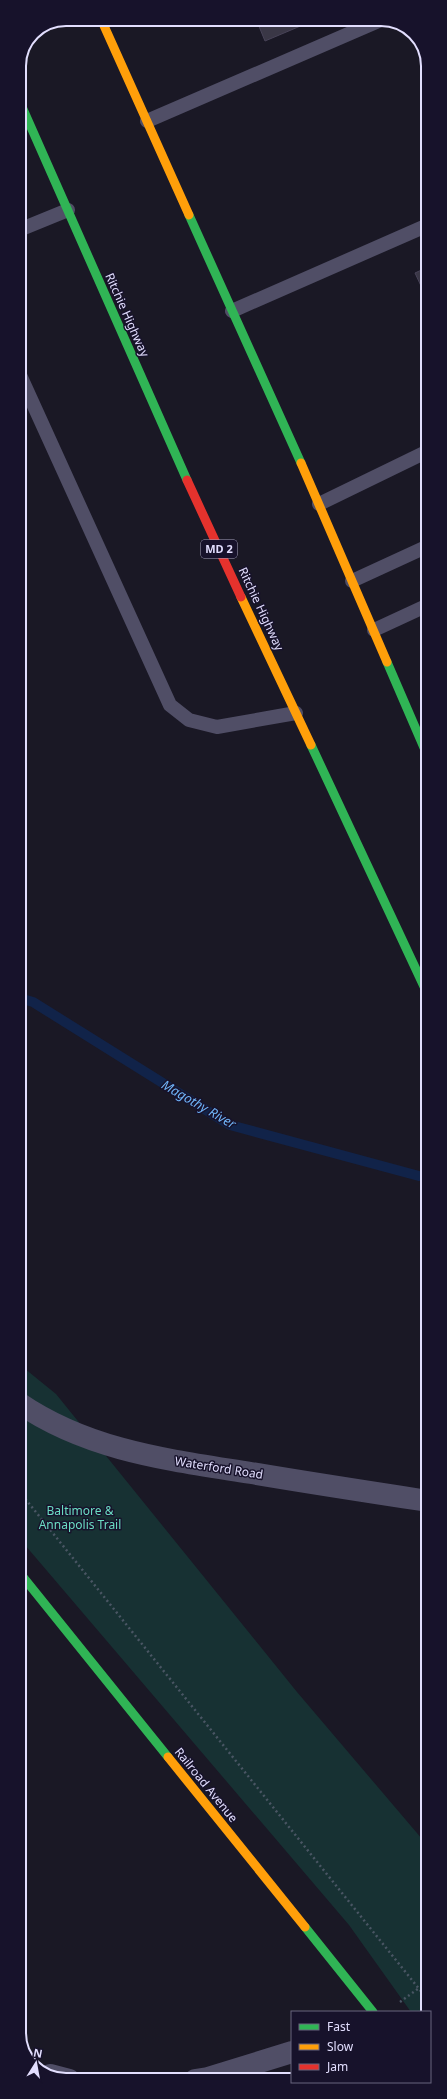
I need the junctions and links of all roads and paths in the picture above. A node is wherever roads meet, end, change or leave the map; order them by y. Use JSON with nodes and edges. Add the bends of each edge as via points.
{"nodes":[{"id":1,"x":104,"y":26,"type":"edge"},
{"id":2,"x":366,"y":26,"type":"edge"},
{"id":3,"x":26,"y":116,"type":"edge"},
{"id":4,"x":147,"y":121,"type":"junction"},
{"id":5,"x":68,"y":210,"type":"junction"},
{"id":6,"x":26,"y":227,"type":"edge"},
{"id":7,"x":421,"y":228,"type":"edge"},
{"id":8,"x":232,"y":311,"type":"junction"},
{"id":9,"x":26,"y":388,"type":"edge"},
{"id":10,"x":421,"y":454,"type":"edge"},
{"id":11,"x":319,"y":504,"type":"junction"},
{"id":12,"x":421,"y":549,"type":"edge"},
{"id":13,"x":352,"y":581,"type":"junction"},
{"id":14,"x":421,"y":608,"type":"edge"},
{"id":15,"x":374,"y":630,"type":"junction"},
{"id":16,"x":296,"y":713,"type":"junction"},
{"id":17,"x":421,"y":732,"type":"edge"},
{"id":18,"x":421,"y":980,"type":"edge"},
{"id":19,"x":26,"y":1408,"type":"edge"},
{"id":20,"x":26,"y":1500,"type":"edge"},
{"id":21,"x":421,"y":1501,"type":"edge"},
{"id":22,"x":26,"y":1581,"type":"edge"},
{"id":23,"x":421,"y":1991,"type":"edge"},
{"id":24,"x":372,"y":2011,"type":"edge"},
{"id":25,"x":291,"y":2052,"type":"edge"},
{"id":26,"x":224,"y":2073,"type":"edge"}],
"edges":[{"from":1,"to":4,"type":"main road"},
{"from":2,"to":4,"type":"lane"},
{"from":3,"to":5,"type":"main road","name":"Ritchie Highway","number":"MD 2"},
{"from":4,"to":8,"type":"main road"},
{"from":5,"to":6,"type":"lane"},
{"from":5,"to":16,"type":"main road","name":"Ritchie Highway","number":"MD 2","via":[[191,489]]},
{"from":7,"to":8,"type":"lane"},
{"from":8,"to":11,"type":"main road"},
{"from":9,"to":16,"type":"lane","via":[[170,705],[189,720],[217,727]]},
{"from":10,"to":11,"type":"lane"},
{"from":11,"to":13,"type":"main road"},
{"from":12,"to":13,"type":"lane"},
{"from":13,"to":15,"type":"main road"},
{"from":14,"to":15,"type":"lane"},
{"from":15,"to":17,"type":"main road"},
{"from":16,"to":18,"type":"main road","name":"Ritchie Highway","number":"MD 2"},
{"from":19,"to":21,"type":"street","name":"Waterford Road","via":[[90,1440],[155,1458]]},
{"from":20,"to":23,"type":"path"},
{"from":22,"to":24,"type":"main road","name":"Railroad Avenue"},
{"from":25,"to":26,"type":"street"}]}
